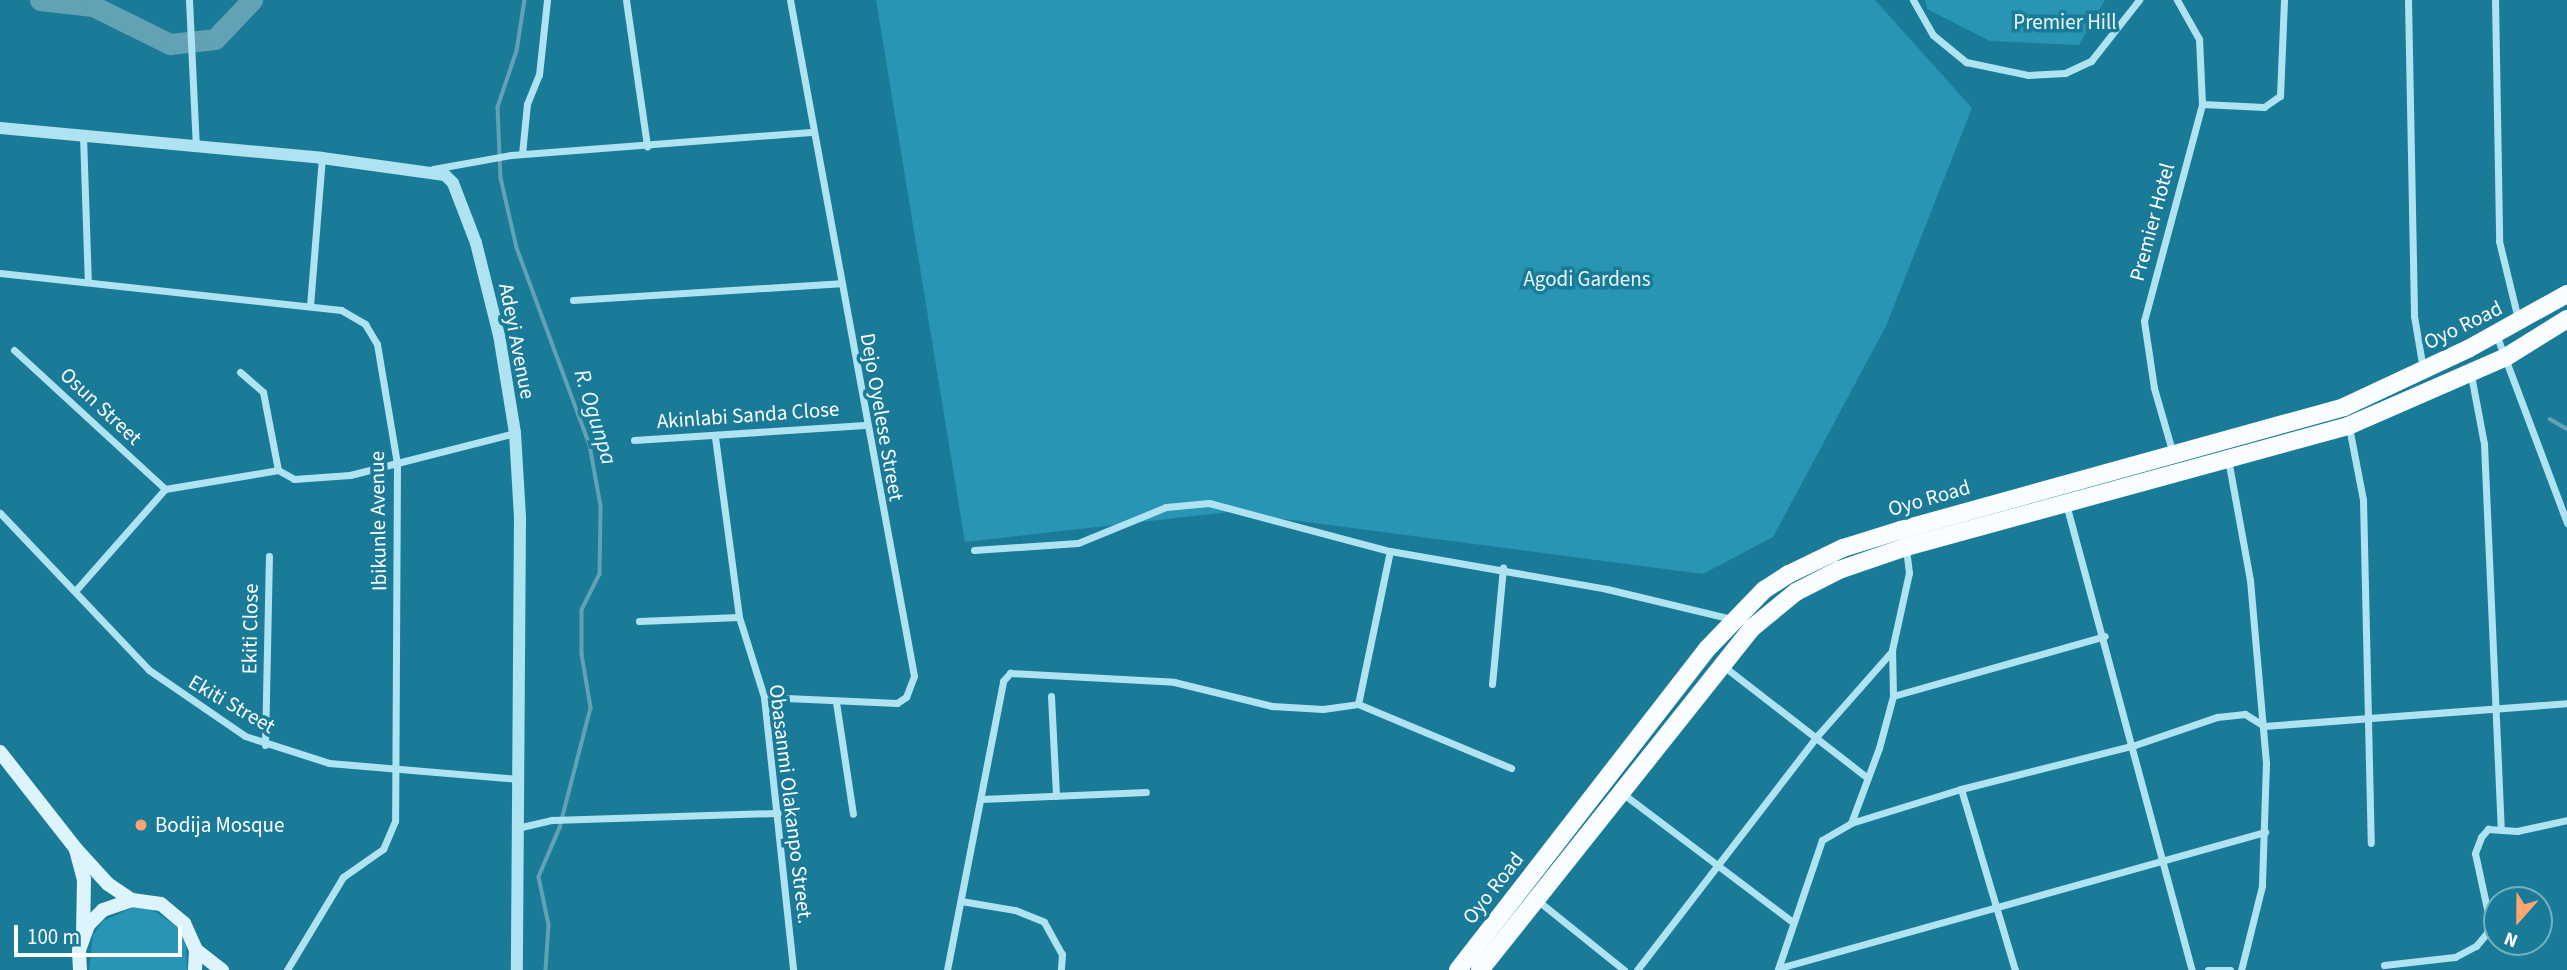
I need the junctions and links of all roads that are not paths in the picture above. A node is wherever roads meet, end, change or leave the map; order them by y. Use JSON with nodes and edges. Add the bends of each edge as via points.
{"nodes":[{"id":1,"x":189,"y":0,"type":"edge"},
{"id":2,"x":547,"y":0,"type":"edge"},
{"id":3,"x":626,"y":0,"type":"edge"},
{"id":4,"x":790,"y":0,"type":"edge"},
{"id":5,"x":1913,"y":0,"type":"edge"},
{"id":6,"x":2139,"y":0,"type":"edge"},
{"id":7,"x":2177,"y":0,"type":"edge"},
{"id":8,"x":2284,"y":0,"type":"edge"},
{"id":9,"x":2408,"y":0,"type":"edge"},
{"id":10,"x":2495,"y":0,"type":"edge"},
{"id":11,"x":2202,"y":104,"type":"junction"},
{"id":12,"x":0,"y":128,"type":"edge"},
{"id":13,"x":811,"y":132,"type":"junction"},
{"id":14,"x":83,"y":135,"type":"junction"},
{"id":15,"x":647,"y":146,"type":"junction"},
{"id":16,"x":196,"y":147,"type":"junction"},
{"id":17,"x":522,"y":154,"type":"junction"},
{"id":18,"x":322,"y":158,"type":"junction"},
{"id":19,"x":419,"y":170,"type":"junction"},
{"id":20,"x":0,"y":273,"type":"edge"},
{"id":21,"x":88,"y":282,"type":"junction"},
{"id":22,"x":840,"y":283,"type":"junction"},
{"id":23,"x":2567,"y":294,"type":"edge"},
{"id":24,"x":573,"y":300,"type":"dead end"},
{"id":25,"x":310,"y":306,"type":"junction"},
{"id":26,"x":2567,"y":319,"type":"edge"},
{"id":27,"x":2519,"y":322,"type":"junction"},
{"id":28,"x":2496,"y":334,"type":"junction"},
{"id":29,"x":14,"y":350,"type":"dead end"},
{"id":30,"x":2506,"y":357,"type":"junction"},
{"id":31,"x":2423,"y":370,"type":"junction"},
{"id":32,"x":240,"y":372,"type":"dead end"},
{"id":33,"x":2471,"y":373,"type":"junction"},
{"id":34,"x":865,"y":425,"type":"junction"},
{"id":35,"x":2348,"y":426,"type":"junction"},
{"id":36,"x":515,"y":433,"type":"junction"},
{"id":37,"x":715,"y":436,"type":"junction"},
{"id":38,"x":634,"y":440,"type":"dead end"},
{"id":39,"x":2228,"y":458,"type":"junction"},
{"id":40,"x":397,"y":463,"type":"junction"},
{"id":41,"x":2177,"y":463,"type":"junction"},
{"id":42,"x":278,"y":470,"type":"junction"},
{"id":43,"x":165,"y":489,"type":"junction"},
{"id":44,"x":2066,"y":503,"type":"junction"},
{"id":45,"x":0,"y":513,"type":"edge"},
{"id":46,"x":2567,"y":523,"type":"edge"},
{"id":47,"x":1906,"y":547,"type":"junction"},
{"id":48,"x":974,"y":550,"type":"dead end"},
{"id":49,"x":1390,"y":551,"type":"junction"},
{"id":50,"x":269,"y":556,"type":"dead end"},
{"id":51,"x":1503,"y":568,"type":"junction"},
{"id":52,"x":76,"y":590,"type":"junction"},
{"id":53,"x":739,"y":617,"type":"junction"},
{"id":54,"x":639,"y":621,"type":"dead end"},
{"id":55,"x":1737,"y":621,"type":"junction"},
{"id":56,"x":1761,"y":624,"type":"junction"},
{"id":57,"x":2105,"y":636,"type":"junction"},
{"id":58,"x":1892,"y":650,"type":"junction"},
{"id":59,"x":1722,"y":665,"type":"junction"},
{"id":60,"x":1492,"y":684,"type":"dead end"},
{"id":61,"x":1051,"y":696,"type":"dead end"},
{"id":62,"x":1892,"y":696,"type":"junction"},
{"id":63,"x":764,"y":697,"type":"junction"},
{"id":64,"x":836,"y":702,"type":"junction"},
{"id":65,"x":2567,"y":703,"type":"edge"},
{"id":66,"x":1358,"y":704,"type":"junction"},
{"id":67,"x":2494,"y":712,"type":"junction"},
{"id":68,"x":2371,"y":719,"type":"junction"},
{"id":69,"x":2264,"y":726,"type":"junction"},
{"id":70,"x":1818,"y":735,"type":"junction"},
{"id":71,"x":265,"y":745,"type":"junction"},
{"id":72,"x":2136,"y":745,"type":"junction"},
{"id":73,"x":0,"y":752,"type":"edge"},
{"id":74,"x":1511,"y":768,"type":"dead end"},
{"id":75,"x":398,"y":771,"type":"junction"},
{"id":76,"x":1865,"y":775,"type":"junction"},
{"id":77,"x":518,"y":779,"type":"junction"},
{"id":78,"x":1961,"y":789,"type":"junction"},
{"id":79,"x":1146,"y":792,"type":"dead end"},
{"id":80,"x":1621,"y":792,"type":"junction"},
{"id":81,"x":1056,"y":796,"type":"junction"},
{"id":82,"x":981,"y":799,"type":"junction"},
{"id":83,"x":778,"y":813,"type":"junction"},
{"id":84,"x":853,"y":814,"type":"dead end"},
{"id":85,"x":2567,"y":820,"type":"edge"},
{"id":86,"x":1851,"y":823,"type":"junction"},
{"id":87,"x":2501,"y":827,"type":"junction"},
{"id":88,"x":516,"y":828,"type":"junction"},
{"id":89,"x":2265,"y":832,"type":"junction"},
{"id":90,"x":2371,"y":843,"type":"dead end"},
{"id":91,"x":76,"y":849,"type":"junction"},
{"id":92,"x":2166,"y":859,"type":"junction"},
{"id":93,"x":1554,"y":861,"type":"junction"},
{"id":94,"x":1715,"y":865,"type":"junction"},
{"id":95,"x":1535,"y":898,"type":"junction"},
{"id":96,"x":132,"y":900,"type":"junction"},
{"id":97,"x":961,"y":901,"type":"junction"},
{"id":98,"x":1997,"y":905,"type":"junction"},
{"id":99,"x":1791,"y":921,"type":"junction"},
{"id":100,"x":83,"y":934,"type":"junction"},
{"id":101,"x":196,"y":950,"type":"junction"},
{"id":102,"x":2384,"y":965,"type":"dead end"},
{"id":103,"x":1778,"y":969,"type":"edge"},
{"id":104,"x":80,"y":970,"type":"edge"},
{"id":105,"x":195,"y":970,"type":"edge"},
{"id":106,"x":222,"y":970,"type":"edge"},
{"id":107,"x":286,"y":970,"type":"edge"},
{"id":108,"x":517,"y":970,"type":"edge"},
{"id":109,"x":793,"y":970,"type":"edge"},
{"id":110,"x":947,"y":970,"type":"edge"},
{"id":111,"x":1061,"y":970,"type":"edge"},
{"id":112,"x":1458,"y":970,"type":"edge"},
{"id":113,"x":1480,"y":970,"type":"edge"},
{"id":114,"x":1624,"y":970,"type":"edge"},
{"id":115,"x":1637,"y":970,"type":"edge"},
{"id":116,"x":2015,"y":970,"type":"edge"},
{"id":117,"x":2192,"y":970,"type":"edge"},
{"id":118,"x":2208,"y":970,"type":"edge"},
{"id":119,"x":2230,"y":970,"type":"edge"},
{"id":120,"x":2241,"y":970,"type":"edge"}],
"edges":[{"from":1,"to":16,"type":"street"},
{"from":2,"to":17,"type":"street","via":[[539,75],[527,104]]},
{"from":3,"to":15,"type":"street"},
{"from":4,"to":13,"type":"street","name":"Dejo Oyelese Street"},
{"from":5,"to":6,"type":"street","via":[[1947,48],[1985,70],[2010,75],[2065,73],[2091,61]]},
{"from":7,"to":11,"type":"street","name":"Premier Hotel","via":[[2199,39]]},
{"from":8,"to":11,"type":"street","via":[[2280,96],[2264,107]]},
{"from":9,"to":31,"type":"street","via":[[2414,316]]},
{"from":10,"to":27,"type":"street","via":[[2499,241]]},
{"from":11,"to":41,"type":"street","name":"Premier Hotel","via":[[2144,321],[2154,388]]},
{"from":12,"to":14,"type":"street","name":"Adeyi Avenue"},
{"from":13,"to":15,"type":"street"},
{"from":13,"to":22,"type":"street","name":"Dejo Oyelese Street"},
{"from":14,"to":16,"type":"street","name":"Adeyi Avenue"},
{"from":14,"to":21,"type":"street"},
{"from":15,"to":17,"type":"street"},
{"from":16,"to":18,"type":"street","name":"Adeyi Avenue"},
{"from":17,"to":19,"type":"street"},
{"from":18,"to":19,"type":"street","name":"Adeyi Avenue"},
{"from":18,"to":25,"type":"street"},
{"from":19,"to":36,"type":"street","name":"Adeyi Avenue","via":[[445,175],[461,197],[499,335]]},
{"from":20,"to":21,"type":"street","name":"Ibikunle Avenue"},
{"from":21,"to":25,"type":"street","name":"Ibikunle Avenue"},
{"from":22,"to":24,"type":"street"},
{"from":22,"to":34,"type":"street","name":"Dejo Oyelese Street"},
{"from":23,"to":27,"type":"main road","name":"Oyo Road"},
{"from":25,"to":40,"type":"street","name":"Ibikunle Avenue","via":[[341,310],[365,324],[377,344]]},
{"from":26,"to":30,"type":"main road","name":"Oyo Road"},
{"from":27,"to":28,"type":"main road","name":"Oyo Road"},
{"from":28,"to":30,"type":"street"},
{"from":28,"to":31,"type":"main road","name":"Oyo Road"},
{"from":29,"to":43,"type":"street","name":"Osun Street"},
{"from":30,"to":33,"type":"main road","name":"Oyo Road"},
{"from":30,"to":46,"type":"street"},
{"from":31,"to":41,"type":"main road","name":"Oyo Road","via":[[2344,407]]},
{"from":32,"to":42,"type":"street","via":[[263,393]]},
{"from":33,"to":35,"type":"main road","name":"Oyo Road"},
{"from":33,"to":67,"type":"street","via":[[2484,444]]},
{"from":34,"to":37,"type":"street","name":"Akinlabi Sanda Close"},
{"from":34,"to":64,"type":"street","name":"Dejo Oyelese Street","via":[[914,676],[906,697],[897,703]]},
{"from":35,"to":39,"type":"main road","name":"Oyo Road"},
{"from":35,"to":68,"type":"street","via":[[2363,500]]},
{"from":36,"to":40,"type":"street"},
{"from":36,"to":77,"type":"street","name":"Adeyi Avenue"},
{"from":37,"to":38,"type":"street","name":"Akinlabi Sanda Close"},
{"from":37,"to":53,"type":"street","name":"Obasanmi Olakanpo Street."},
{"from":39,"to":41,"type":"main road","name":"Oyo Road"},
{"from":39,"to":69,"type":"street","via":[[2250,580]]},
{"from":40,"to":42,"type":"street","via":[[316,480],[294,479]]},
{"from":40,"to":75,"type":"street","name":"Ibikunle Avenue"},
{"from":41,"to":44,"type":"main road","name":"Oyo Road"},
{"from":41,"to":55,"type":"main road","name":"Oyo Road","via":[[1843,548],[1764,590]]},
{"from":42,"to":43,"type":"street"},
{"from":43,"to":52,"type":"street"},
{"from":44,"to":47,"type":"main road","name":"Oyo Road"},
{"from":44,"to":57,"type":"street"},
{"from":45,"to":52,"type":"street","name":"Ekiti Street"},
{"from":47,"to":56,"type":"main road","name":"Oyo Road","via":[[1809,584]]},
{"from":47,"to":58,"type":"street","via":[[1909,573]]},
{"from":48,"to":49,"type":"street","via":[[1078,543],[1189,501]]},
{"from":49,"to":51,"type":"street"},
{"from":49,"to":66,"type":"street"},
{"from":50,"to":71,"type":"street","name":"Ekiti Close"},
{"from":51,"to":55,"type":"street"},
{"from":51,"to":60,"type":"street"},
{"from":52,"to":71,"type":"street","name":"Ekiti Street","via":[[180,696]]},
{"from":53,"to":54,"type":"street"},
{"from":53,"to":63,"type":"street","name":"Obasanmi Olakanpo Street."},
{"from":55,"to":56,"type":"street"},
{"from":55,"to":93,"type":"main road","name":"Oyo Road","via":[[1656,712]]},
{"from":56,"to":59,"type":"main road","name":"Oyo Road","via":[[1752,628]]},
{"from":57,"to":62,"type":"street"},
{"from":57,"to":72,"type":"street"},
{"from":58,"to":62,"type":"street"},
{"from":58,"to":70,"type":"street"},
{"from":59,"to":70,"type":"street"},
{"from":59,"to":80,"type":"main road","name":"Oyo Road"},
{"from":61,"to":81,"type":"street"},
{"from":62,"to":76,"type":"street","via":[[1879,748]]},
{"from":63,"to":64,"type":"street","name":"Dejo Oyelese Street"},
{"from":63,"to":83,"type":"street","name":"Obasanmi Olakanpo Street."},
{"from":64,"to":84,"type":"street"},
{"from":65,"to":67,"type":"street"},
{"from":66,"to":74,"type":"street"},
{"from":66,"to":82,"type":"street","via":[[1324,709],[1272,706],[1174,682],[1018,671],[1003,681]]},
{"from":67,"to":68,"type":"street"},
{"from":67,"to":87,"type":"street"},
{"from":68,"to":69,"type":"street"},
{"from":68,"to":90,"type":"street"},
{"from":69,"to":72,"type":"street","via":[[2245,714],[2217,716]]},
{"from":69,"to":89,"type":"street"},
{"from":70,"to":76,"type":"street"},
{"from":70,"to":94,"type":"street","via":[[1764,812]]},
{"from":71,"to":75,"type":"street","name":"Ekiti Street","via":[[329,763]]},
{"from":72,"to":78,"type":"street"},
{"from":72,"to":92,"type":"street"},
{"from":73,"to":91,"type":"main road"},
{"from":75,"to":77,"type":"street","name":"Ekiti Street"},
{"from":75,"to":107,"type":"street","name":"Ibikunle Avenue","via":[[391,836],[375,856],[343,877]]},
{"from":76,"to":86,"type":"street"},
{"from":77,"to":88,"type":"street","name":"Adeyi Avenue"},
{"from":78,"to":86,"type":"street"},
{"from":78,"to":98,"type":"street"},
{"from":79,"to":81,"type":"street"},
{"from":80,"to":93,"type":"main road","name":"Oyo Road"},
{"from":80,"to":94,"type":"street"},
{"from":81,"to":82,"type":"street"},
{"from":82,"to":97,"type":"street"},
{"from":83,"to":88,"type":"street","via":[[552,820]]},
{"from":83,"to":109,"type":"street","name":"Obasanmi Olakanpo Street."},
{"from":85,"to":87,"type":"street","via":[[2517,831]]},
{"from":86,"to":99,"type":"street","via":[[1825,834]]},
{"from":87,"to":102,"type":"street","via":[[2488,829],[2476,853],[2489,918],[2482,941],[2455,957]]},
{"from":88,"to":108,"type":"street","name":"Adeyi Avenue"},
{"from":89,"to":92,"type":"street"},
{"from":89,"to":120,"type":"street","via":[[2258,919]]},
{"from":91,"to":96,"type":"main road","via":[[108,884]]},
{"from":91,"to":100,"type":"main road","via":[[84,880]]},
{"from":92,"to":98,"type":"street"},
{"from":92,"to":117,"type":"street"},
{"from":93,"to":95,"type":"main road","name":"Oyo Road"},
{"from":93,"to":112,"type":"main road","name":"Oyo Road"},
{"from":94,"to":99,"type":"street"},
{"from":94,"to":115,"type":"street"},
{"from":95,"to":113,"type":"main road","name":"Oyo Road"},
{"from":95,"to":114,"type":"street"},
{"from":96,"to":100,"type":"main road","via":[[103,910]]},
{"from":96,"to":101,"type":"main road","via":[[174,912]]},
{"from":97,"to":110,"type":"street"},
{"from":97,"to":111,"type":"street","via":[[1015,910],[1044,922],[1062,954]]},
{"from":98,"to":103,"type":"street"},
{"from":98,"to":116,"type":"street"},
{"from":99,"to":103,"type":"street"},
{"from":100,"to":104,"type":"main road"},
{"from":101,"to":105,"type":"main road"},
{"from":101,"to":106,"type":"main road"},
{"from":118,"to":119,"type":"street"}]}
